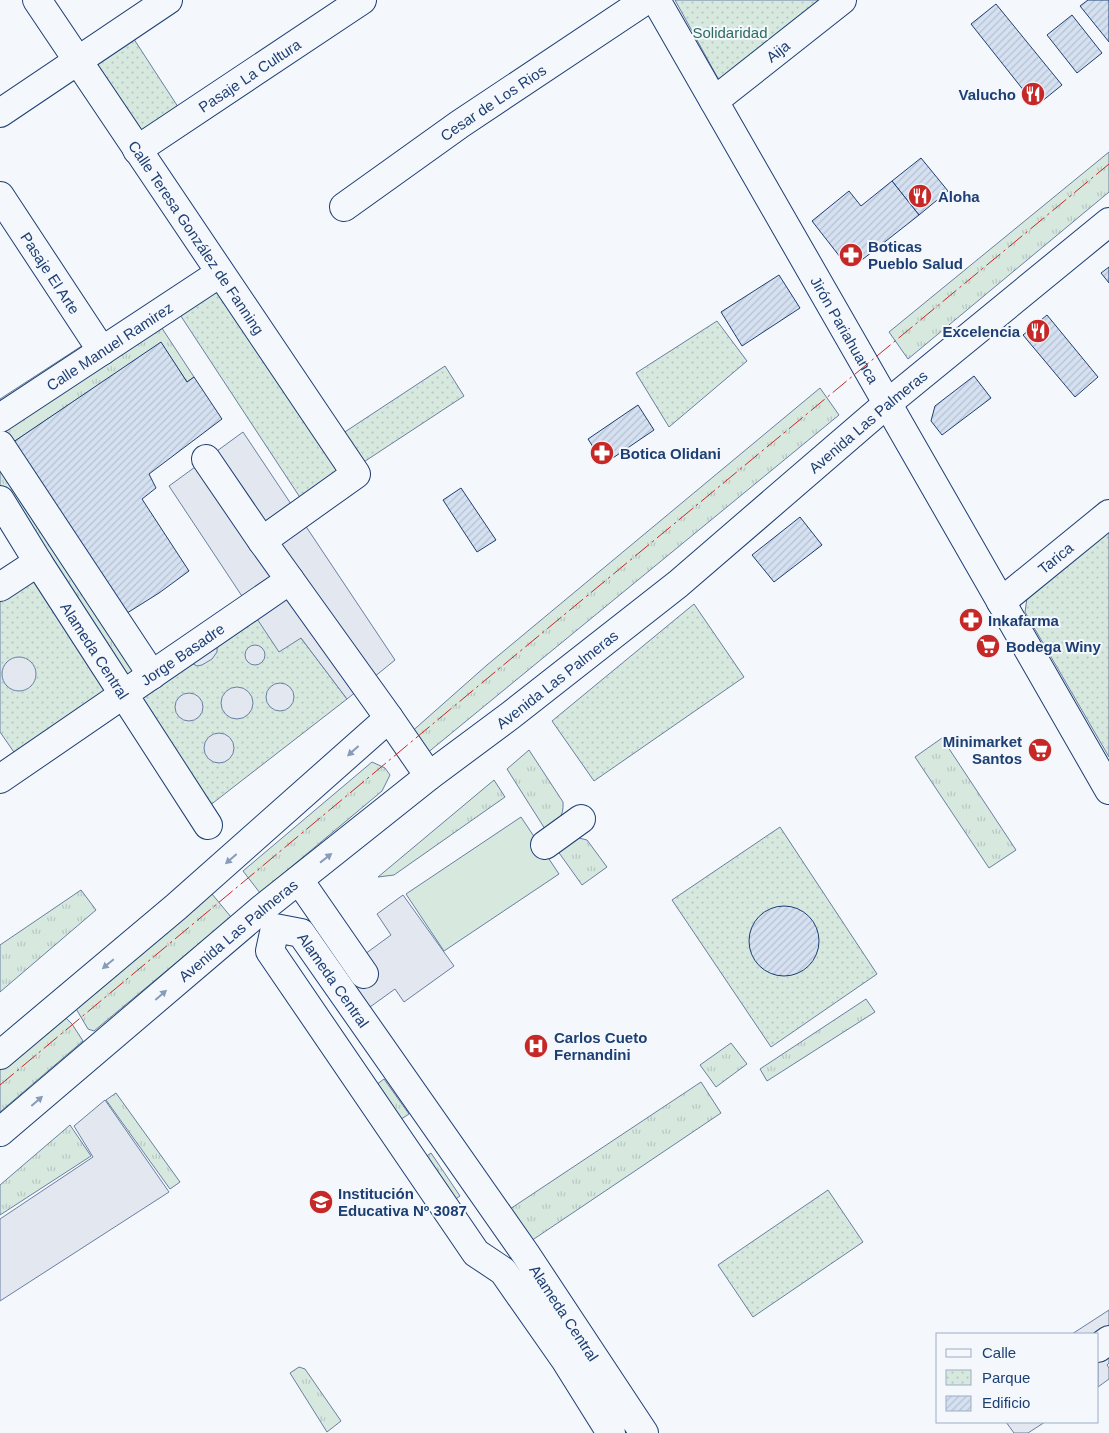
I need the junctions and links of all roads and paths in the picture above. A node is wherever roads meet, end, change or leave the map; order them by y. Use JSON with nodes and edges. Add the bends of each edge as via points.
{"nodes":[{"id":1,"x":38,"y":0,"type":"edge"},
{"id":2,"x":168,"y":0,"type":"edge"},
{"id":3,"x":362,"y":0,"type":"edge"},
{"id":4,"x":646,"y":0,"type":"edge"},
{"id":5,"x":656,"y":0,"type":"edge"},
{"id":6,"x":842,"y":0,"type":"edge"},
{"id":7,"x":77,"y":60,"type":"junction"},
{"id":8,"x":714,"y":100,"type":"junction"},
{"id":9,"x":0,"y":113,"type":"edge"},
{"id":10,"x":137,"y":150,"type":"junction"},
{"id":11,"x":0,"y":196,"type":"edge"},
{"id":12,"x":344,"y":208,"type":"dead end"},
{"id":13,"x":1109,"y":222,"type":"edge"},
{"id":14,"x":220,"y":273,"type":"junction"},
{"id":15,"x":102,"y":350,"type":"junction"},
{"id":16,"x":888,"y":403,"type":"junction"},
{"id":17,"x":0,"y":418,"type":"edge"},
{"id":18,"x":0,"y":445,"type":"edge"},
{"id":19,"x":206,"y":459,"type":"dead end"},
{"id":20,"x":0,"y":500,"type":"edge"},
{"id":21,"x":1109,"y":514,"type":"edge"},
{"id":22,"x":262,"y":541,"type":"junction"},
{"id":23,"x":38,"y":562,"type":"junction"},
{"id":24,"x":290,"y":580,"type":"junction"},
{"id":25,"x":0,"y":587,"type":"edge"},
{"id":26,"x":1001,"y":602,"type":"junction"},
{"id":27,"x":152,"y":675,"type":"junction"},
{"id":28,"x":123,"y":695,"type":"junction"},
{"id":29,"x":389,"y":718,"type":"junction"},
{"id":30,"x":429,"y":776,"type":"junction"},
{"id":31,"x":0,"y":779,"type":"edge"},
{"id":32,"x":1109,"y":790,"type":"edge"},
{"id":33,"x":581,"y":819,"type":"dead end"},
{"id":34,"x":208,"y":825,"type":"dead end"},
{"id":35,"x":545,"y":845,"type":"dead end"},
{"id":36,"x":299,"y":880,"type":"junction"},
{"id":37,"x":364,"y":974,"type":"dead end"},
{"id":38,"x":0,"y":1055,"type":"edge"},
{"id":39,"x":0,"y":1132,"type":"edge"},
{"id":40,"x":611,"y":1433,"type":"edge"},
{"id":41,"x":644,"y":1433,"type":"edge"}],
"edges":[{"from":1,"to":7,"type":"street","name":"Calle Teresa González de Fanning"},
{"from":2,"to":7,"type":"street"},
{"from":3,"to":10,"type":"street","name":"Pasaje La Cultura"},
{"from":4,"to":12,"type":"street","name":"Cesar de Los Rios","via":[[460,124]]},
{"from":5,"to":8,"type":"street","name":"Jirón Pariahuanca"},
{"from":6,"to":8,"type":"street","name":"Aija"},
{"from":7,"to":9,"type":"street"},
{"from":7,"to":10,"type":"street","name":"Calle Teresa González de Fanning"},
{"from":8,"to":16,"type":"street","name":"Jirón Pariahuanca"},
{"from":10,"to":14,"type":"street","name":"Calle Teresa González de Fanning"},
{"from":11,"to":15,"type":"street","name":"Pasaje El Arte"},
{"from":13,"to":16,"type":"street","name":"Avenida Las Palmeras"},
{"from":14,"to":15,"type":"street","name":"Calle Manuel Ramirez"},
{"from":14,"to":22,"type":"street","name":"Calle Teresa González de Fanning","via":[[356,474]]},
{"from":15,"to":17,"type":"street","name":"Calle Manuel Ramirez"},
{"from":16,"to":26,"type":"street","name":"Jirón Pariahuanca"},
{"from":16,"to":30,"type":"street","name":"Avenida Las Palmeras","via":[[678,584]]},
{"from":18,"to":27,"type":"street"},
{"from":19,"to":22,"type":"street"},
{"from":20,"to":23,"type":"street","name":"Alameda Central"},
{"from":21,"to":26,"type":"street","name":"Tarica"},
{"from":22,"to":24,"type":"street"},
{"from":23,"to":25,"type":"street"},
{"from":23,"to":28,"type":"street","name":"Alameda Central"},
{"from":24,"to":27,"type":"street","name":"Jorge Basadre"},
{"from":24,"to":29,"type":"street"},
{"from":26,"to":32,"type":"street","name":"Jirón Pariahuanca"},
{"from":27,"to":28,"type":"street","name":"Jorge Basadre"},
{"from":28,"to":31,"type":"street","name":"Jorge Basadre"},
{"from":28,"to":34,"type":"street","name":"Alameda Central"},
{"from":29,"to":30,"type":"street"},
{"from":29,"to":38,"type":"street","one_way":true,"via":[[176,907]]},
{"from":36,"to":30,"type":"street","name":"Avenida Las Palmeras","one_way":true},
{"from":33,"to":35,"type":"street"},
{"from":36,"to":37,"type":"street"},
{"from":39,"to":36,"type":"street","name":"Avenida Las Palmeras","one_way":true},
{"from":40,"to":41,"type":"street","name":"Alameda Central","via":[[503,1271],[476,1253],[270,951],[275,928],[301,933],[525,1253]]}]}
